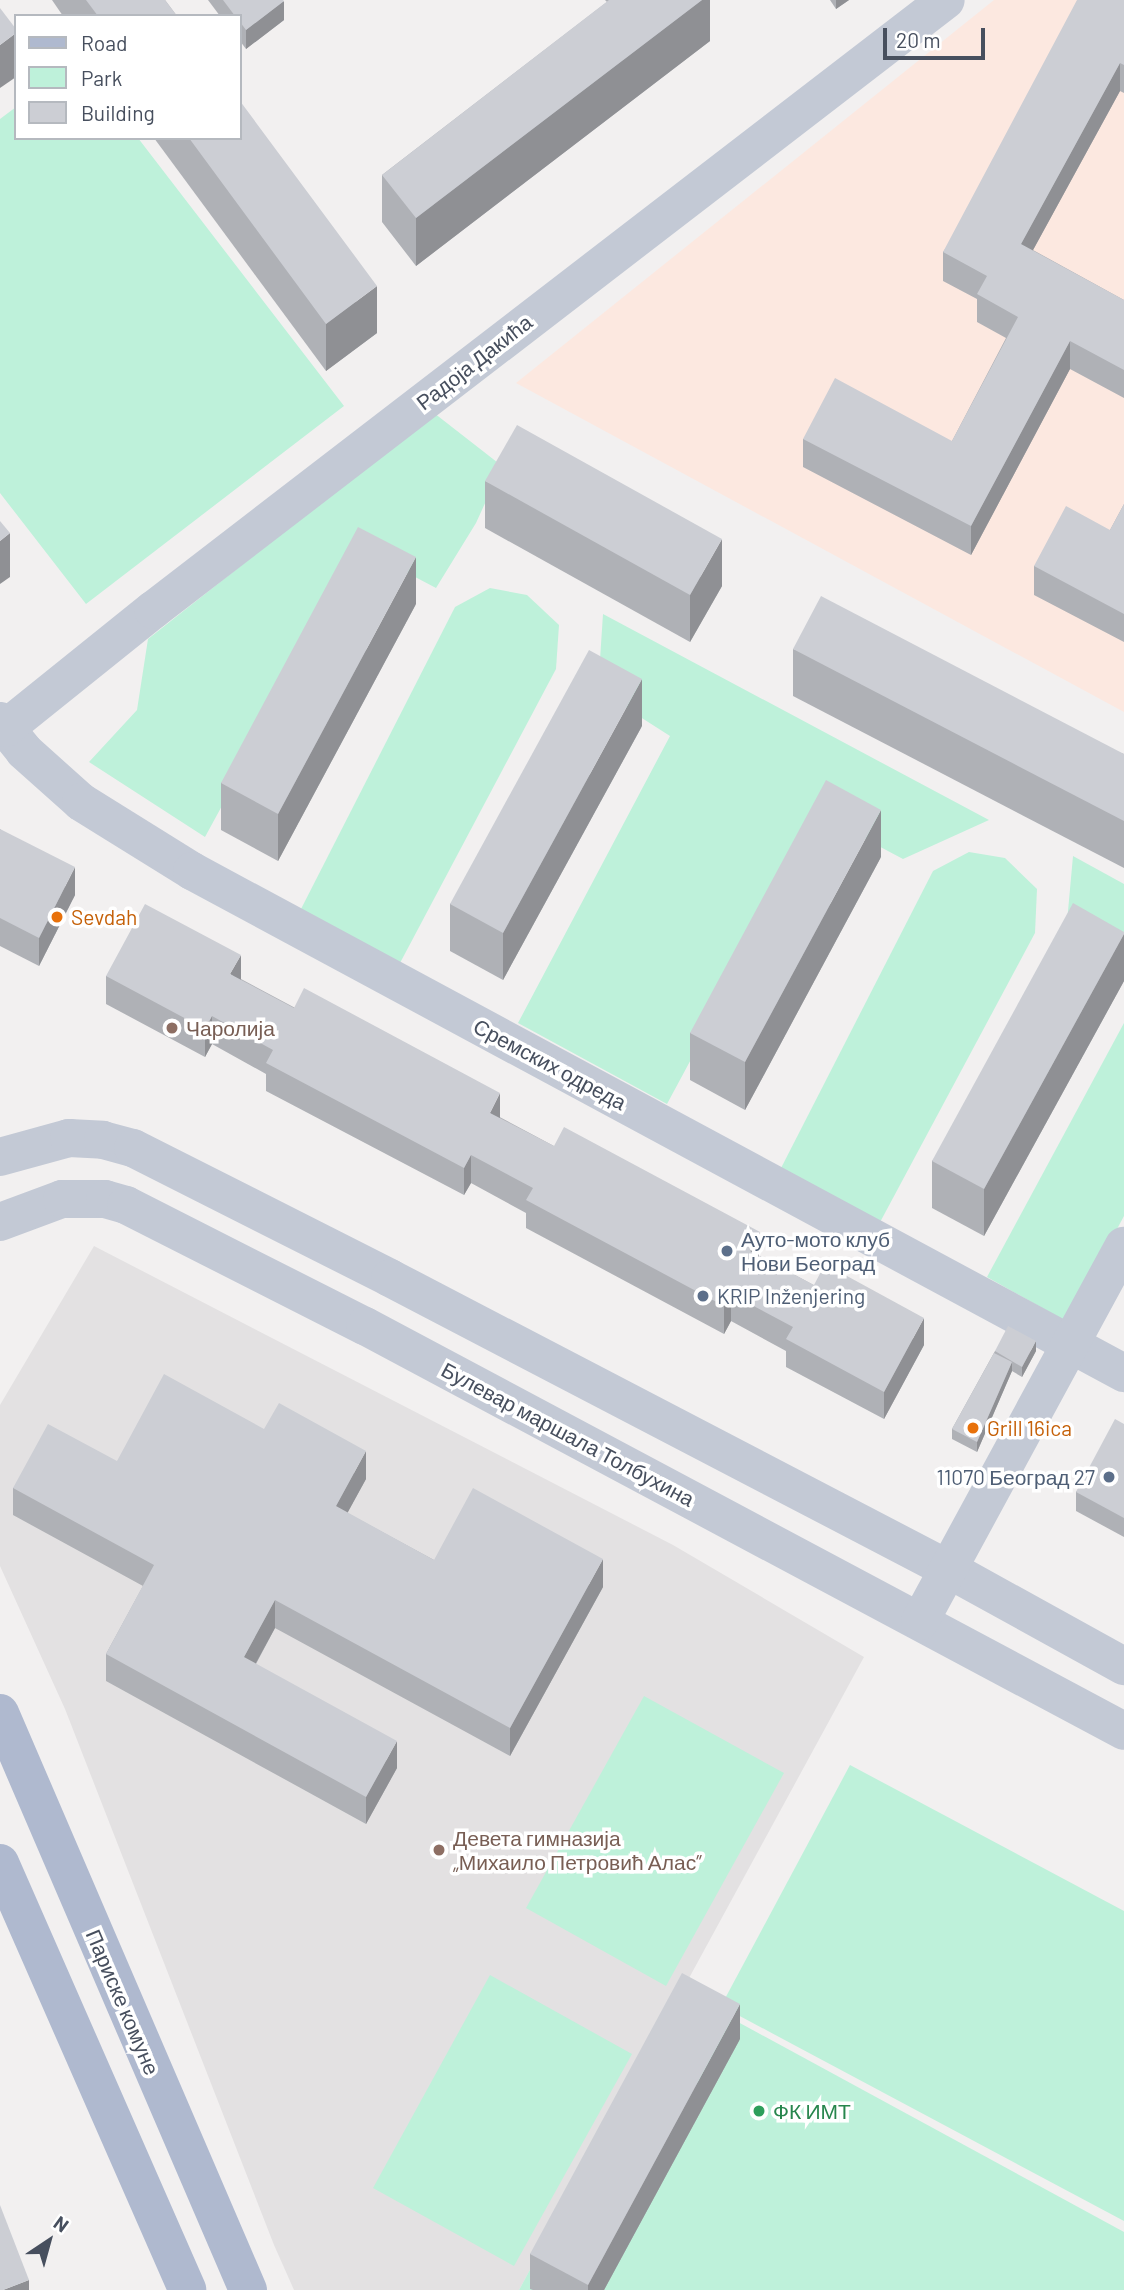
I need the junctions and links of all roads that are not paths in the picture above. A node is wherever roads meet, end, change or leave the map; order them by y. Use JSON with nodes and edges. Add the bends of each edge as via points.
{"nodes":[{"id":1,"x":946,"y":0,"type":"edge"},
{"id":2,"x":3,"y":725,"type":"edge"},
{"id":3,"x":0,"y":1157,"type":"edge"},
{"id":4,"x":0,"y":1222,"type":"edge"},
{"id":5,"x":1124,"y":1246,"type":"edge"},
{"id":6,"x":1070,"y":1344,"type":"junction"},
{"id":7,"x":1124,"y":1373,"type":"edge"},
{"id":8,"x":948,"y":1569,"type":"junction"},
{"id":9,"x":920,"y":1621,"type":"junction"},
{"id":10,"x":1124,"y":1665,"type":"edge"},
{"id":11,"x":0,"y":1713,"type":"edge"},
{"id":12,"x":1124,"y":1731,"type":"edge"},
{"id":13,"x":0,"y":1863,"type":"edge"},
{"id":14,"x":187,"y":2290,"type":"edge"},
{"id":15,"x":248,"y":2290,"type":"edge"}],
"edges":[{"from":1,"to":2,"type":"street","name":"Радоја Дакића"},
{"from":2,"to":6,"type":"street","name":"Сремских одреда","via":[[38,765],[81,802],[192,871]]},
{"from":3,"to":8,"type":"street","via":[[69,1138],[133,1148]]},
{"from":4,"to":9,"type":"street","name":"Булевар маршала Толбухина","via":[[62,1199],[105,1199],[127,1205]]},
{"from":5,"to":6,"type":"street"},
{"from":6,"to":7,"type":"street","name":"Сремских одреда"},
{"from":6,"to":8,"type":"street"},
{"from":8,"to":9,"type":"street"},
{"from":8,"to":10,"type":"street"},
{"from":9,"to":12,"type":"street","name":"Булевар маршала Толбухина"},
{"from":11,"to":15,"type":"main road","name":"Париске комуне"},
{"from":13,"to":14,"type":"main road"}]}
